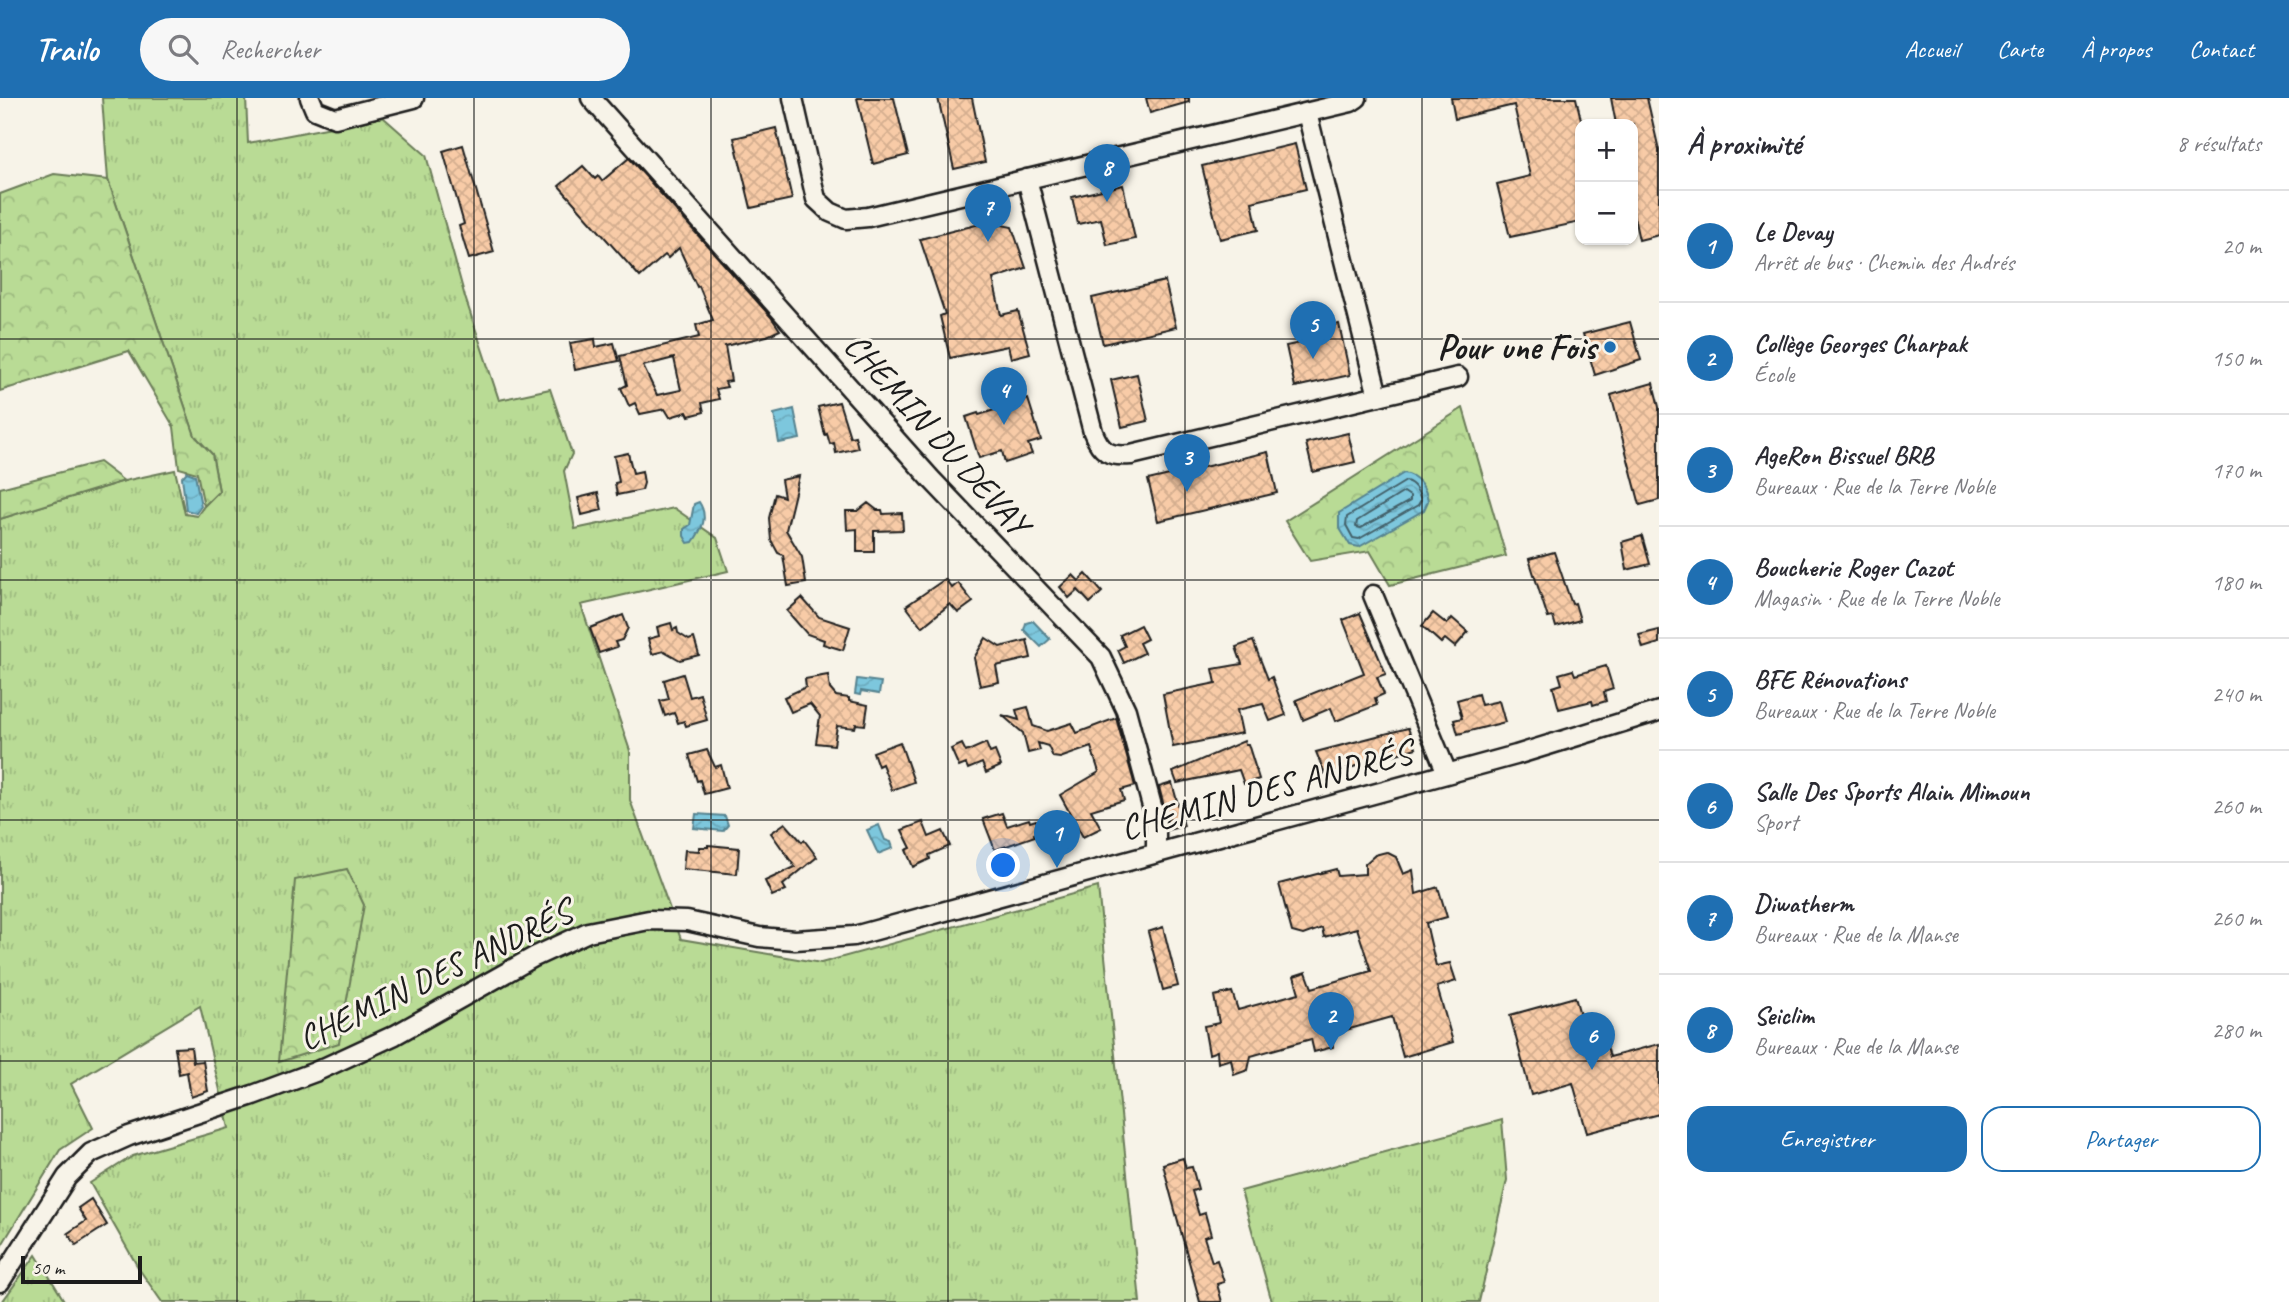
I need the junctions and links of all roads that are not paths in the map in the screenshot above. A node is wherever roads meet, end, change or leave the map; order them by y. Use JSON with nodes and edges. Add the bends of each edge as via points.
{"nodes":[{"id":1,"x":310,"y":98,"type":"edge"},
{"id":2,"x":414,"y":98,"type":"edge"},
{"id":3,"x":591,"y":98,"type":"edge"},
{"id":4,"x":793,"y":98,"type":"edge"},
{"id":5,"x":1357,"y":98,"type":"edge"},
{"id":6,"x":1307,"y":113,"type":"junction"},
{"id":7,"x":1027,"y":179,"type":"junction"},
{"id":8,"x":1458,"y":377,"type":"dead end"},
{"id":9,"x":1378,"y":396,"type":"junction"},
{"id":10,"x":1373,"y":594,"type":"dead end"},
{"id":11,"x":1659,"y":711,"type":"edge"},
{"id":12,"x":1447,"y":773,"type":"junction"},
{"id":13,"x":1156,"y":853,"type":"junction"},
{"id":14,"x":0,"y":1282,"type":"edge"}],
"edges":[{"from":1,"to":2,"type":"street","via":[[315,110],[335,118]]},
{"from":3,"to":13,"type":"street","name":"CHEMIN DU DEVAY","via":[[931,479],[1101,657],[1126,710],[1156,821]]},
{"from":4,"to":7,"type":"street","via":[[816,199],[846,219]]},
{"from":5,"to":6,"type":"street"},
{"from":6,"to":7,"type":"street"},
{"from":6,"to":9,"type":"street"},
{"from":7,"to":9,"type":"street","via":[[1093,432],[1106,453],[1131,455]]},
{"from":8,"to":9,"type":"street"},
{"from":10,"to":12,"type":"street"},
{"from":11,"to":12,"type":"street","name":"CHEMIN DES ANDRÉS"},
{"from":12,"to":13,"type":"street","name":"CHEMIN DES ANDRÉS"},
{"from":13,"to":14,"type":"street","name":"CHEMIN DES ANDRÉS","via":[[853,936],[795,940],[687,921],[649,920],[587,932],[316,1072],[91,1153],[67,1177]]}]}
